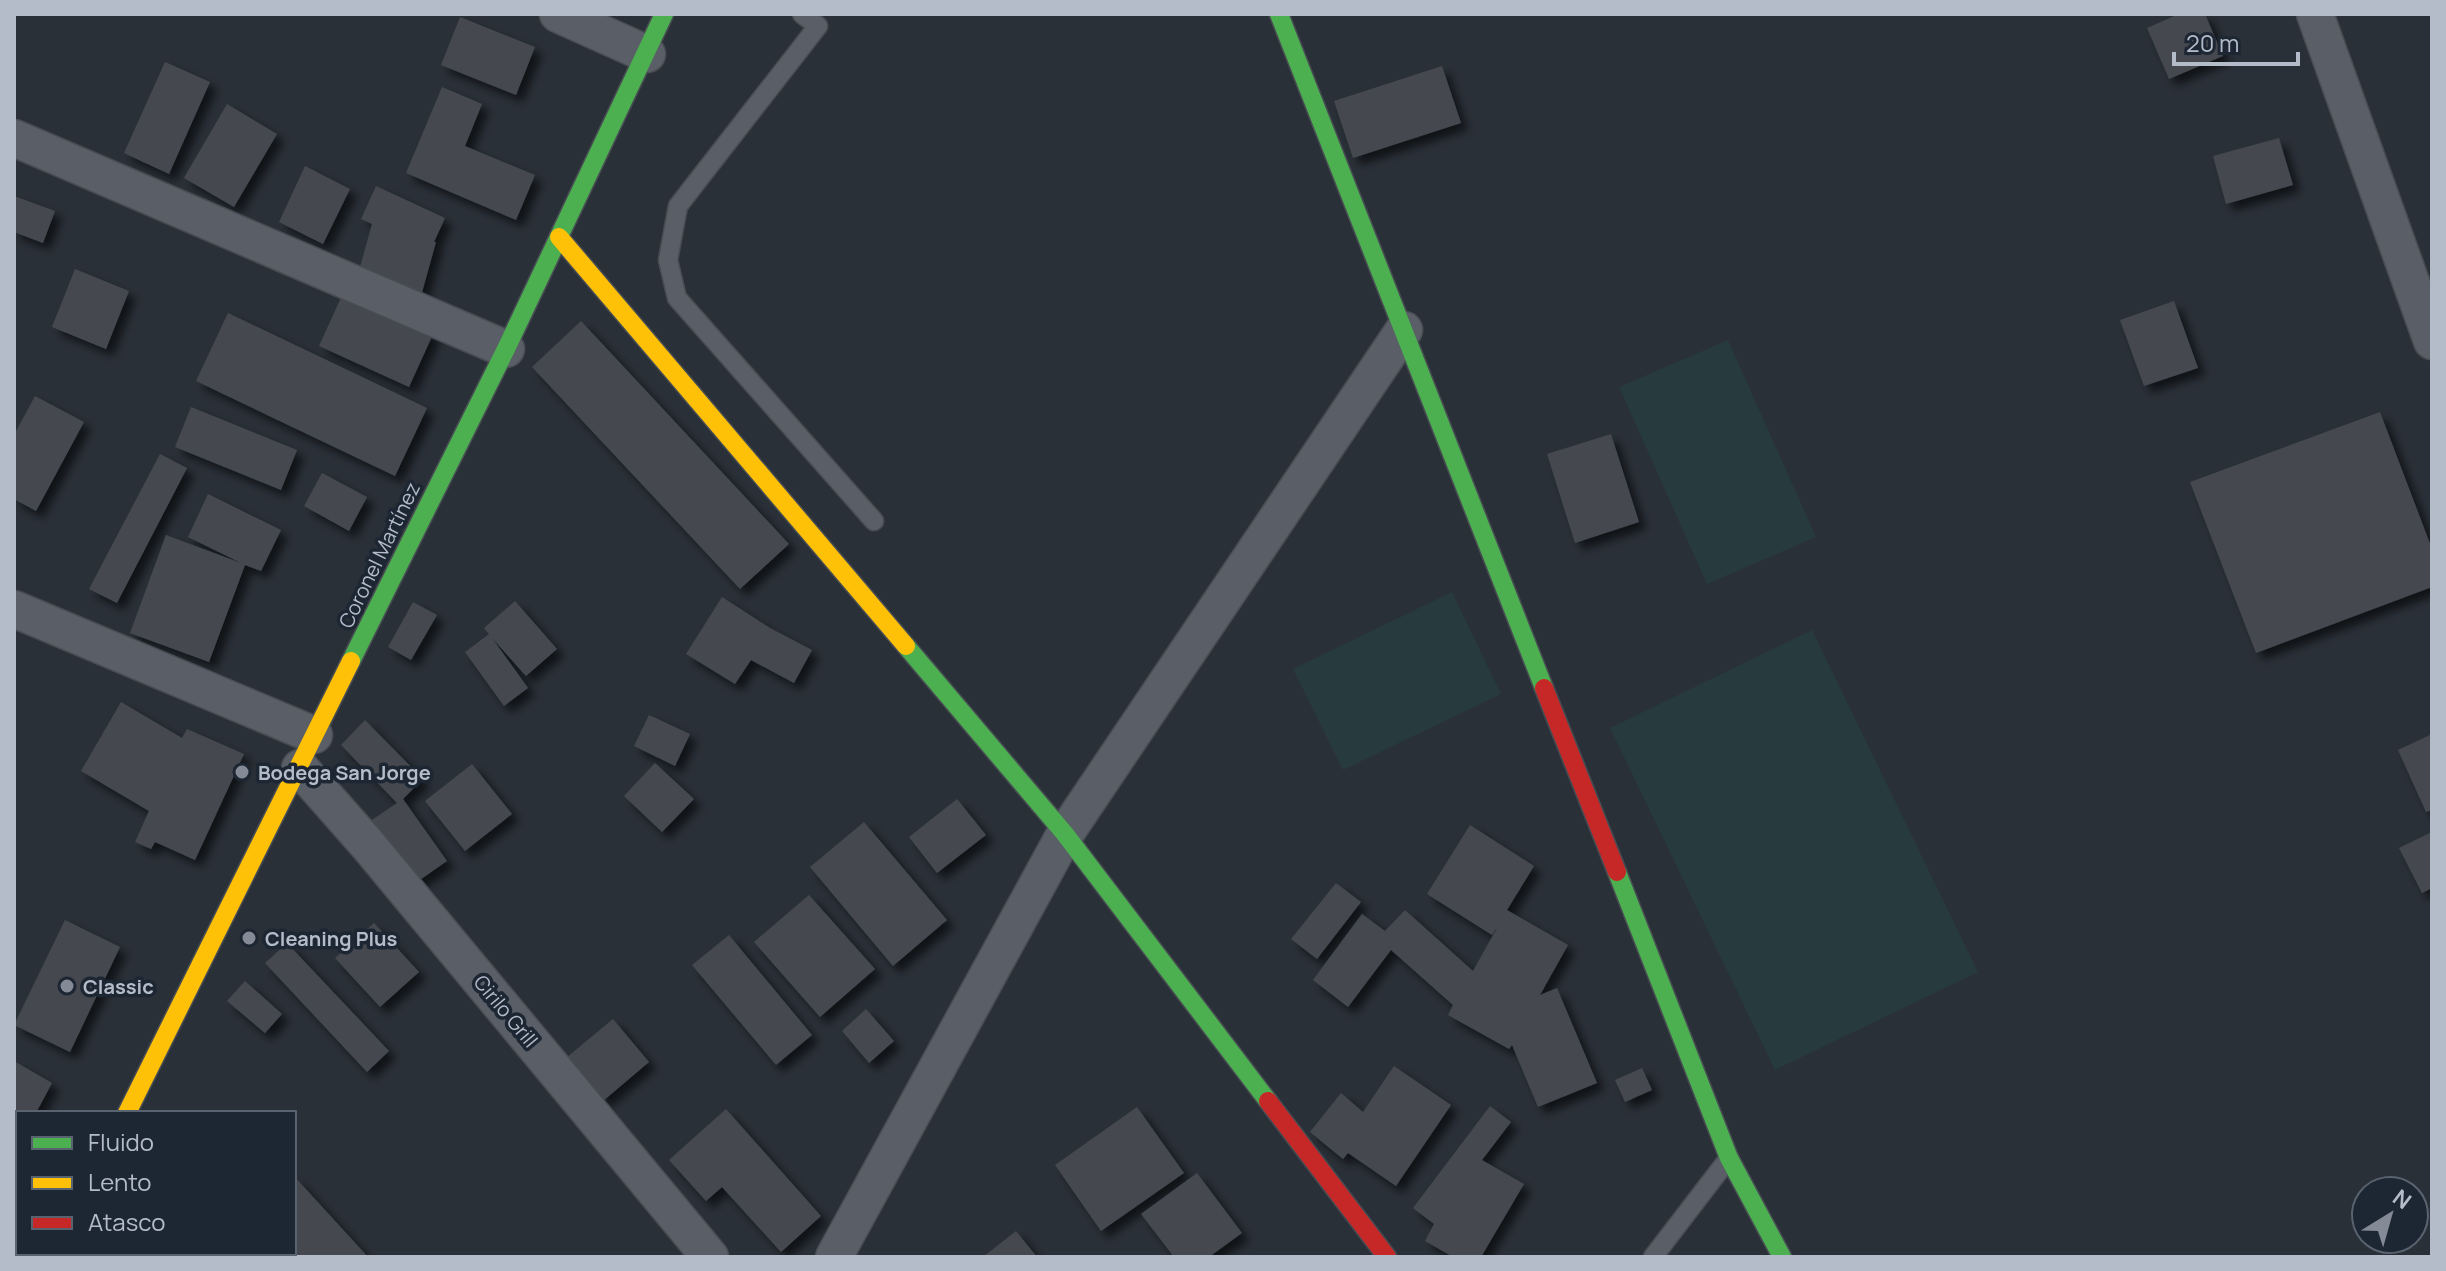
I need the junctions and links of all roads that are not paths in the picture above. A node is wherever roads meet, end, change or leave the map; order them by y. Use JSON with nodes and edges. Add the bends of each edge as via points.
{"nodes":[{"id":1,"x":558,"y":14,"type":"edge"},
{"id":2,"x":664,"y":14,"type":"edge"},
{"id":3,"x":802,"y":14,"type":"edge"},
{"id":4,"x":1279,"y":14,"type":"edge"},
{"id":5,"x":2315,"y":14,"type":"edge"},
{"id":6,"x":824,"y":20,"type":"edge"},
{"id":7,"x":647,"y":54,"type":"junction"},
{"id":8,"x":14,"y":138,"type":"edge"},
{"id":9,"x":559,"y":237,"type":"junction"},
{"id":10,"x":1404,"y":330,"type":"junction"},
{"id":11,"x":2432,"y":341,"type":"edge"},
{"id":12,"x":506,"y":349,"type":"junction"},
{"id":13,"x":874,"y":521,"type":"dead end"},
{"id":14,"x":14,"y":609,"type":"edge"},
{"id":15,"x":314,"y":735,"type":"junction"},
{"id":16,"x":300,"y":768,"type":"junction"},
{"id":17,"x":1065,"y":834,"type":"junction"},
{"id":18,"x":128,"y":1111,"type":"edge"},
{"id":19,"x":1729,"y":1158,"type":"junction"},
{"id":20,"x":694,"y":1250,"type":"edge"},
{"id":21,"x":834,"y":1257,"type":"edge"},
{"id":22,"x":1387,"y":1257,"type":"edge"},
{"id":23,"x":1653,"y":1257,"type":"edge"},
{"id":24,"x":1782,"y":1257,"type":"edge"}],
"edges":[{"from":1,"to":7,"type":"street"},
{"from":2,"to":7,"type":"street","name":"Coronel Martínez"},
{"from":3,"to":6,"type":"lane"},
{"from":4,"to":10,"type":"street"},
{"from":5,"to":11,"type":"street"},
{"from":6,"to":13,"type":"lane","via":[[678,206],[668,260],[677,298]]},
{"from":7,"to":9,"type":"street","name":"Coronel Martínez"},
{"from":8,"to":12,"type":"street"},
{"from":9,"to":12,"type":"street","name":"Coronel Martínez"},
{"from":9,"to":17,"type":"street"},
{"from":10,"to":17,"type":"street"},
{"from":10,"to":19,"type":"street"},
{"from":12,"to":15,"type":"street","name":"Coronel Martínez"},
{"from":14,"to":15,"type":"street"},
{"from":15,"to":16,"type":"street","name":"Coronel Martínez"},
{"from":16,"to":18,"type":"street","name":"Coronel Martínez"},
{"from":16,"to":20,"type":"street","name":"Cirilo Grill"},
{"from":17,"to":21,"type":"street"},
{"from":17,"to":22,"type":"street"},
{"from":19,"to":23,"type":"lane"},
{"from":19,"to":24,"type":"street"}]}
